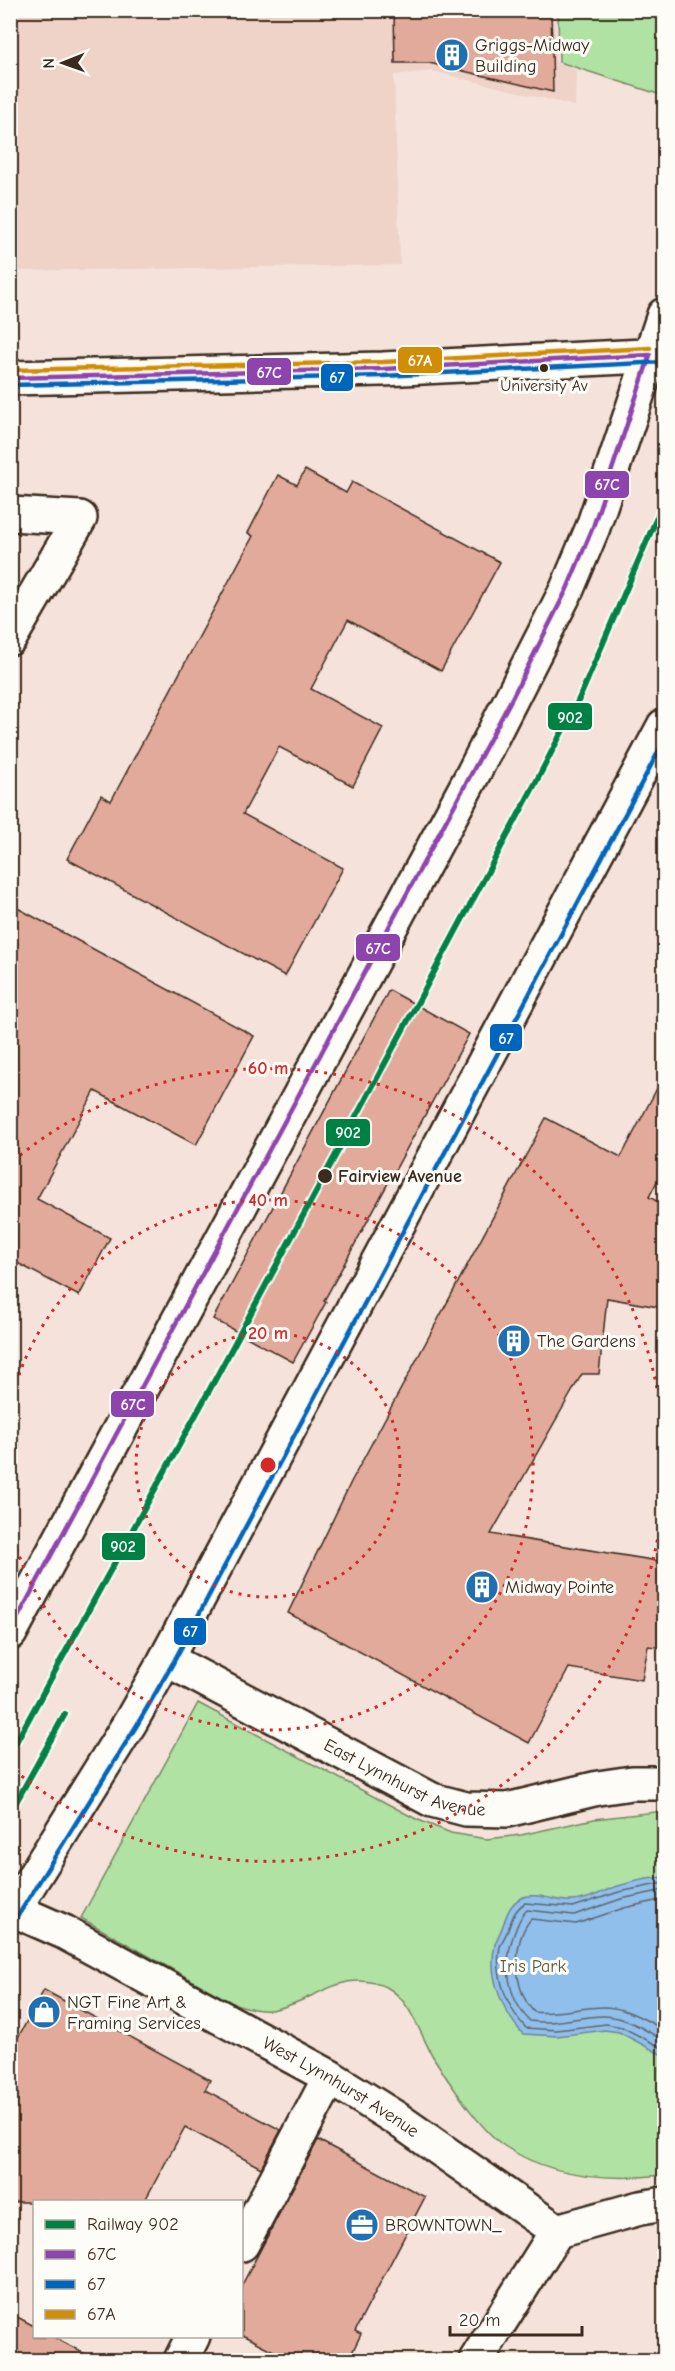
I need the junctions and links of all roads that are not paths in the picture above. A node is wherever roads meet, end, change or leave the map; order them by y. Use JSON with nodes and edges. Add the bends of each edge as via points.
{"nodes":[{"id":1,"x":664,"y":315,"type":"edge"},
{"id":2,"x":657,"y":355,"type":"edge"},
{"id":3,"x":10,"y":378,"type":"edge"},
{"id":4,"x":10,"y":514,"type":"edge"},
{"id":5,"x":10,"y":638,"type":"edge"},
{"id":6,"x":664,"y":726,"type":"edge"},
{"id":7,"x":10,"y":1633,"type":"edge"},
{"id":8,"x":166,"y":1659,"type":"junction"},
{"id":9,"x":664,"y":1783,"type":"edge"},
{"id":10,"x":12,"y":1912,"type":"edge"},
{"id":11,"x":330,"y":2077,"type":"junction"},
{"id":12,"x":664,"y":2205,"type":"edge"},
{"id":13,"x":557,"y":2231,"type":"junction"},
{"id":14,"x":243,"y":2242,"type":"edge"},
{"id":15,"x":193,"y":2338,"type":"edge"},
{"id":16,"x":181,"y":2361,"type":"edge"},
{"id":17,"x":476,"y":2361,"type":"edge"}],
"edges":[{"from":1,"to":2,"type":"main road"},
{"from":2,"to":3,"type":"main road","via":[[383,369]]},
{"from":2,"to":7,"type":"main road","via":[[594,527],[527,669]]},
{"from":4,"to":5,"type":"main road","via":[[80,518]]},
{"from":6,"to":8,"type":"main road"},
{"from":8,"to":9,"type":"main road","name":"East Lynnhurst Avenue","via":[[432,1800],[466,1809],[507,1810],[598,1788]]},
{"from":8,"to":10,"type":"main road"},
{"from":10,"to":11,"type":"main road","name":"West Lynnhurst Avenue","via":[[64,1932]]},
{"from":11,"to":13,"type":"main road","name":"West Lynnhurst Avenue","via":[[398,2119]]},
{"from":11,"to":14,"type":"main road"},
{"from":12,"to":13,"type":"main road"},
{"from":13,"to":17,"type":"main road"},
{"from":15,"to":16,"type":"main road"}]}
